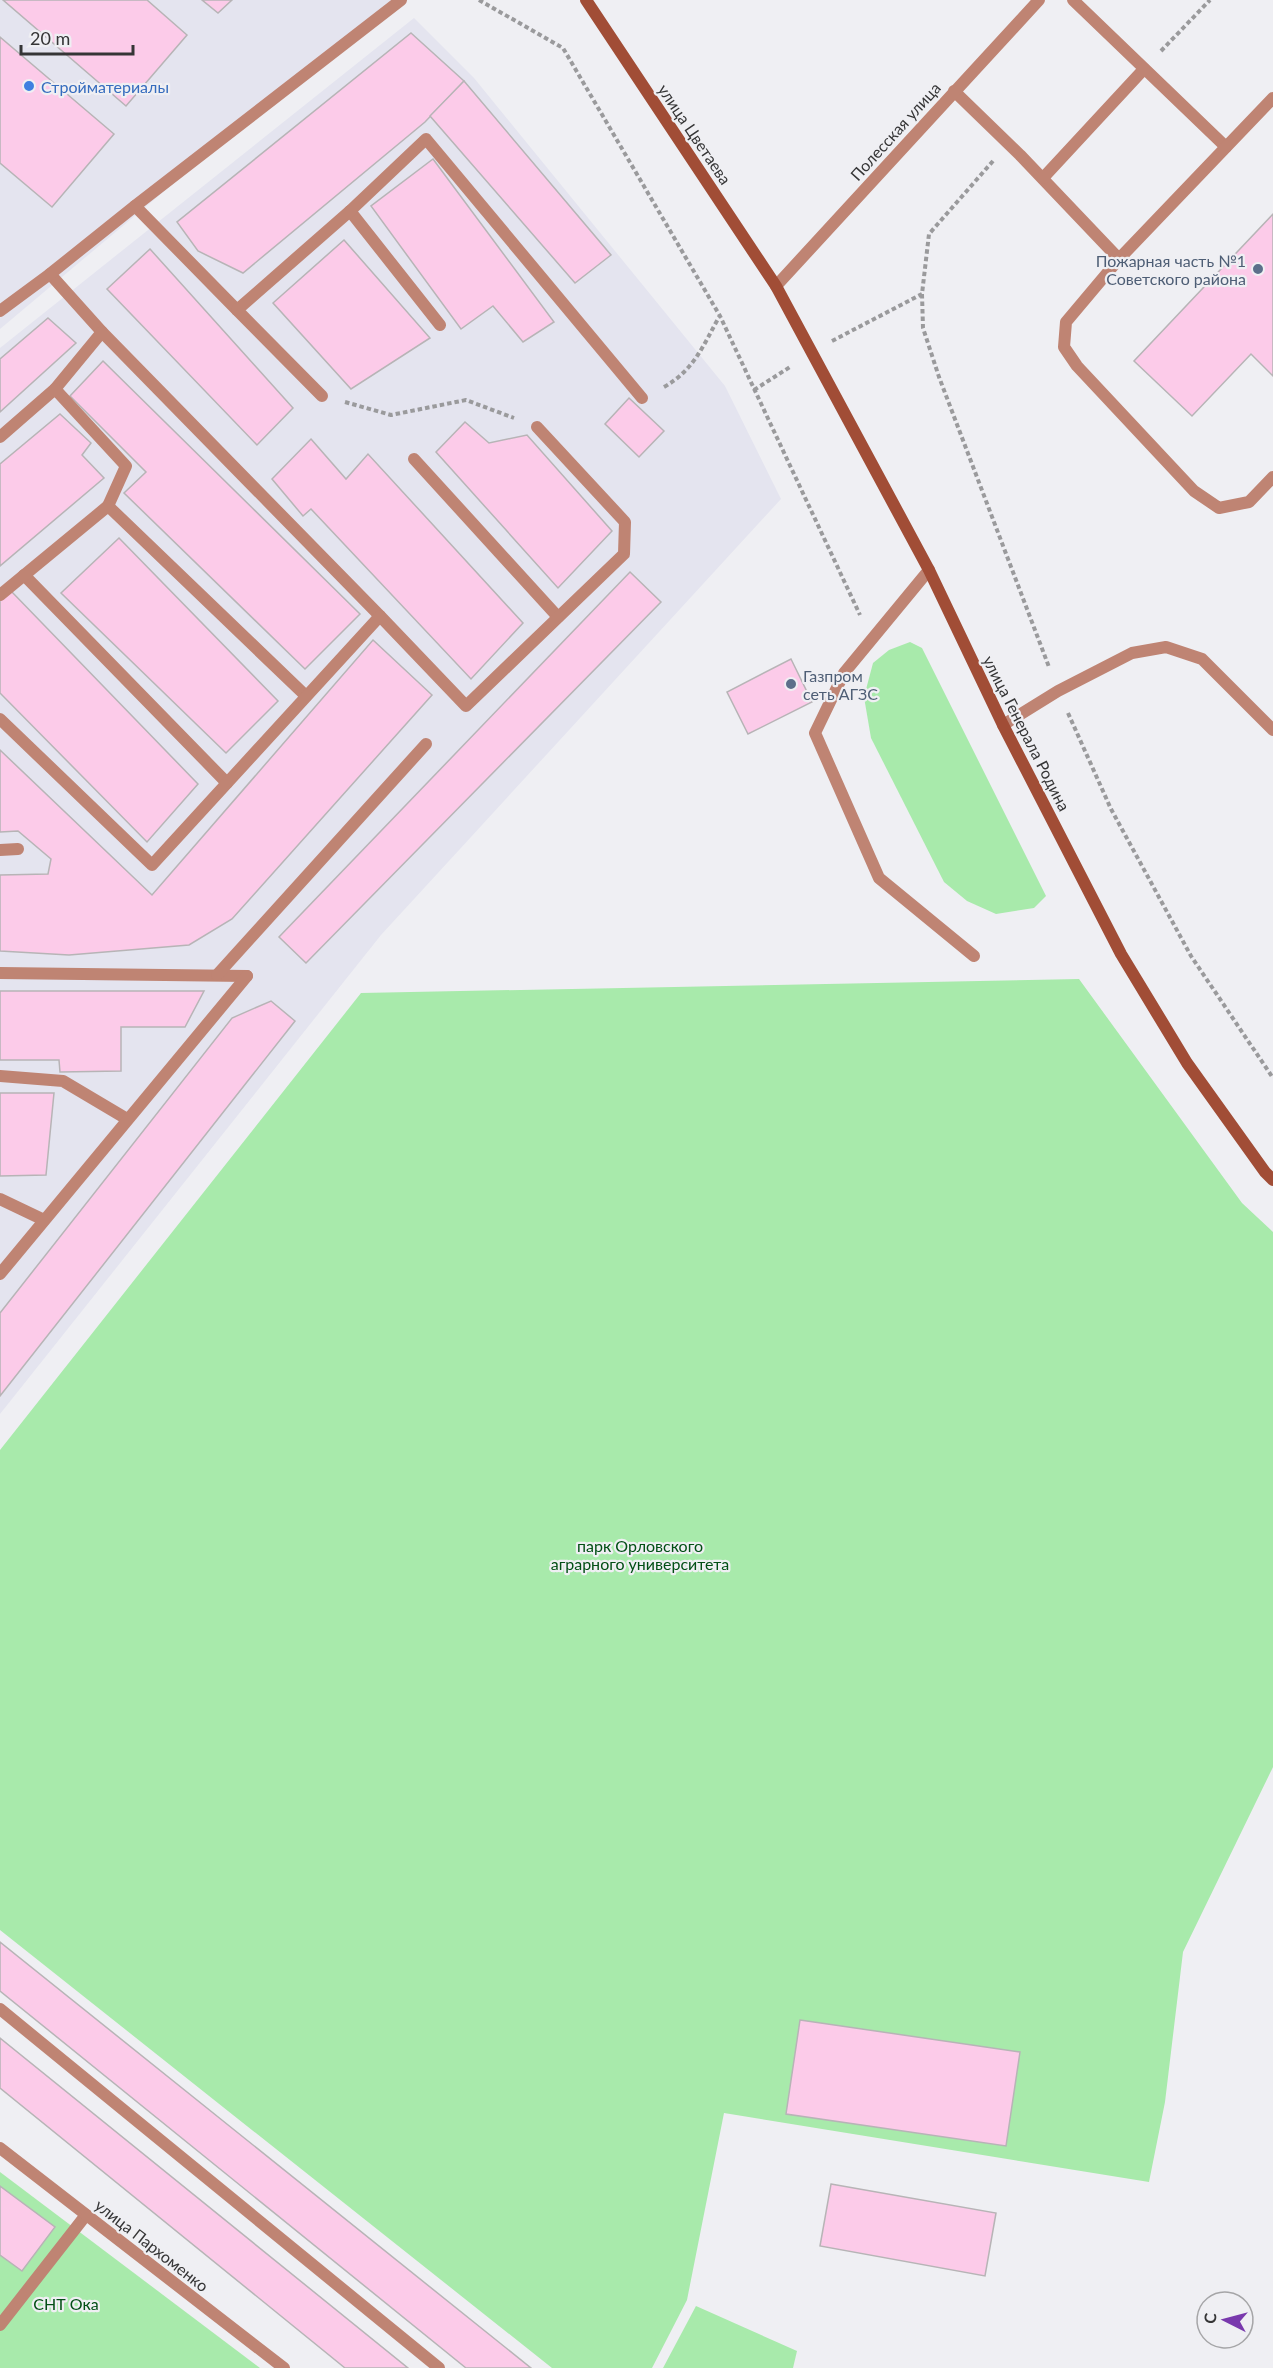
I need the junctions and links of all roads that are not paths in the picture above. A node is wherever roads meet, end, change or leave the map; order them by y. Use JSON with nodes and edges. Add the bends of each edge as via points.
{"nodes":[{"id":1,"x":400,"y":0,"type":"edge"},
{"id":2,"x":586,"y":0,"type":"edge"},
{"id":3,"x":1039,"y":0,"type":"edge"},
{"id":4,"x":1072,"y":0,"type":"edge"},
{"id":5,"x":1144,"y":69,"type":"junction"},
{"id":6,"x":954,"y":91,"type":"junction"},
{"id":7,"x":1273,"y":98,"type":"edge"},
{"id":8,"x":1226,"y":147,"type":"junction"},
{"id":9,"x":1042,"y":178,"type":"junction"},
{"id":10,"x":135,"y":206,"type":"junction"},
{"id":11,"x":350,"y":211,"type":"junction"},
{"id":12,"x":1119,"y":260,"type":"junction"},
{"id":13,"x":50,"y":274,"type":"junction"},
{"id":14,"x":776,"y":286,"type":"junction"},
{"id":15,"x":237,"y":310,"type":"junction"},
{"id":16,"x":0,"y":311,"type":"edge"},
{"id":17,"x":440,"y":325,"type":"dead end"},
{"id":18,"x":102,"y":332,"type":"junction"},
{"id":19,"x":55,"y":389,"type":"junction"},
{"id":20,"x":322,"y":396,"type":"road end"},
{"id":21,"x":642,"y":398,"type":"road end"},
{"id":22,"x":537,"y":426,"type":"road end"},
{"id":23,"x":0,"y":437,"type":"edge"},
{"id":24,"x":414,"y":459,"type":"dead end"},
{"id":25,"x":1273,"y":477,"type":"edge"},
{"id":26,"x":108,"y":506,"type":"junction"},
{"id":27,"x":929,"y":570,"type":"junction"},
{"id":28,"x":24,"y":575,"type":"junction"},
{"id":29,"x":0,"y":596,"type":"edge"},
{"id":30,"x":380,"y":616,"type":"junction"},
{"id":31,"x":558,"y":617,"type":"junction"},
{"id":32,"x":306,"y":696,"type":"junction"},
{"id":33,"x":0,"y":718,"type":"edge"},
{"id":34,"x":1003,"y":725,"type":"junction"},
{"id":35,"x":1273,"y":729,"type":"edge"},
{"id":36,"x":426,"y":744,"type":"dead end"},
{"id":37,"x":227,"y":783,"type":"junction"},
{"id":38,"x":18,"y":849,"type":"dead end"},
{"id":39,"x":0,"y":850,"type":"edge"},
{"id":40,"x":974,"y":956,"type":"dead end"},
{"id":41,"x":0,"y":973,"type":"edge"},
{"id":42,"x":217,"y":975,"type":"junction"},
{"id":43,"x":0,"y":1076,"type":"edge"},
{"id":44,"x":127,"y":1119,"type":"junction"},
{"id":45,"x":1273,"y":1180,"type":"edge"},
{"id":46,"x":0,"y":1199,"type":"edge"},
{"id":47,"x":44,"y":1220,"type":"junction"},
{"id":48,"x":0,"y":1274,"type":"edge"},
{"id":49,"x":0,"y":2009,"type":"edge"},
{"id":50,"x":0,"y":2148,"type":"edge"},
{"id":51,"x":86,"y":2215,"type":"junction"},
{"id":52,"x":0,"y":2325,"type":"edge"},
{"id":53,"x":284,"y":2368,"type":"edge"},
{"id":54,"x":439,"y":2368,"type":"edge"}],
"edges":[{"from":1,"to":10,"type":"street"},
{"from":2,"to":14,"type":"main road","name":"улица Цветаева"},
{"from":3,"to":6,"type":"street","name":"Полесская улица"},
{"from":4,"to":5,"type":"street"},
{"from":5,"to":8,"type":"street"},
{"from":5,"to":9,"type":"street"},
{"from":6,"to":9,"type":"street"},
{"from":6,"to":14,"type":"street","name":"Полесская улица"},
{"from":7,"to":8,"type":"street"},
{"from":8,"to":12,"type":"street"},
{"from":9,"to":12,"type":"street"},
{"from":10,"to":13,"type":"street"},
{"from":10,"to":15,"type":"street"},
{"from":11,"to":15,"type":"street"},
{"from":11,"to":17,"type":"street"},
{"from":11,"to":21,"type":"street","via":[[426,139]]},
{"from":12,"to":25,"type":"street","via":[[1066,322],[1064,347],[1077,366],[1194,491],[1219,508],[1249,502]]},
{"from":13,"to":16,"type":"street"},
{"from":13,"to":18,"type":"street"},
{"from":14,"to":27,"type":"main road","name":"улица Генерала Родина"},
{"from":15,"to":20,"type":"street"},
{"from":18,"to":19,"type":"street"},
{"from":18,"to":30,"type":"street"},
{"from":19,"to":23,"type":"street"},
{"from":19,"to":26,"type":"street","via":[[126,466]]},
{"from":22,"to":31,"type":"street","via":[[625,522],[624,554]]},
{"from":24,"to":31,"type":"street"},
{"from":26,"to":28,"type":"street"},
{"from":26,"to":32,"type":"street"},
{"from":27,"to":34,"type":"main road","name":"улица Генерала Родина"},
{"from":27,"to":40,"type":"street","via":[[844,673],[815,733],[879,878]]},
{"from":28,"to":29,"type":"street"},
{"from":28,"to":37,"type":"street"},
{"from":30,"to":31,"type":"street","via":[[466,706]]},
{"from":30,"to":32,"type":"street"},
{"from":32,"to":37,"type":"street"},
{"from":33,"to":37,"type":"street","via":[[152,865]]},
{"from":34,"to":35,"type":"street","via":[[1132,653],[1166,647],[1203,659]]},
{"from":34,"to":45,"type":"main road","name":"улица Генерала Родина","via":[[1121,954],[1187,1063]]},
{"from":36,"to":42,"type":"street"},
{"from":38,"to":39,"type":"street"},
{"from":41,"to":42,"type":"street"},
{"from":42,"to":44,"type":"street","via":[[247,976]]},
{"from":43,"to":44,"type":"street","via":[[63,1081]]},
{"from":44,"to":47,"type":"street"},
{"from":46,"to":47,"type":"street"},
{"from":47,"to":48,"type":"street"},
{"from":49,"to":54,"type":"street"},
{"from":50,"to":51,"type":"street","name":"улица Пархоменко"},
{"from":51,"to":52,"type":"street"},
{"from":51,"to":53,"type":"street","name":"улица Пархоменко"}]}
